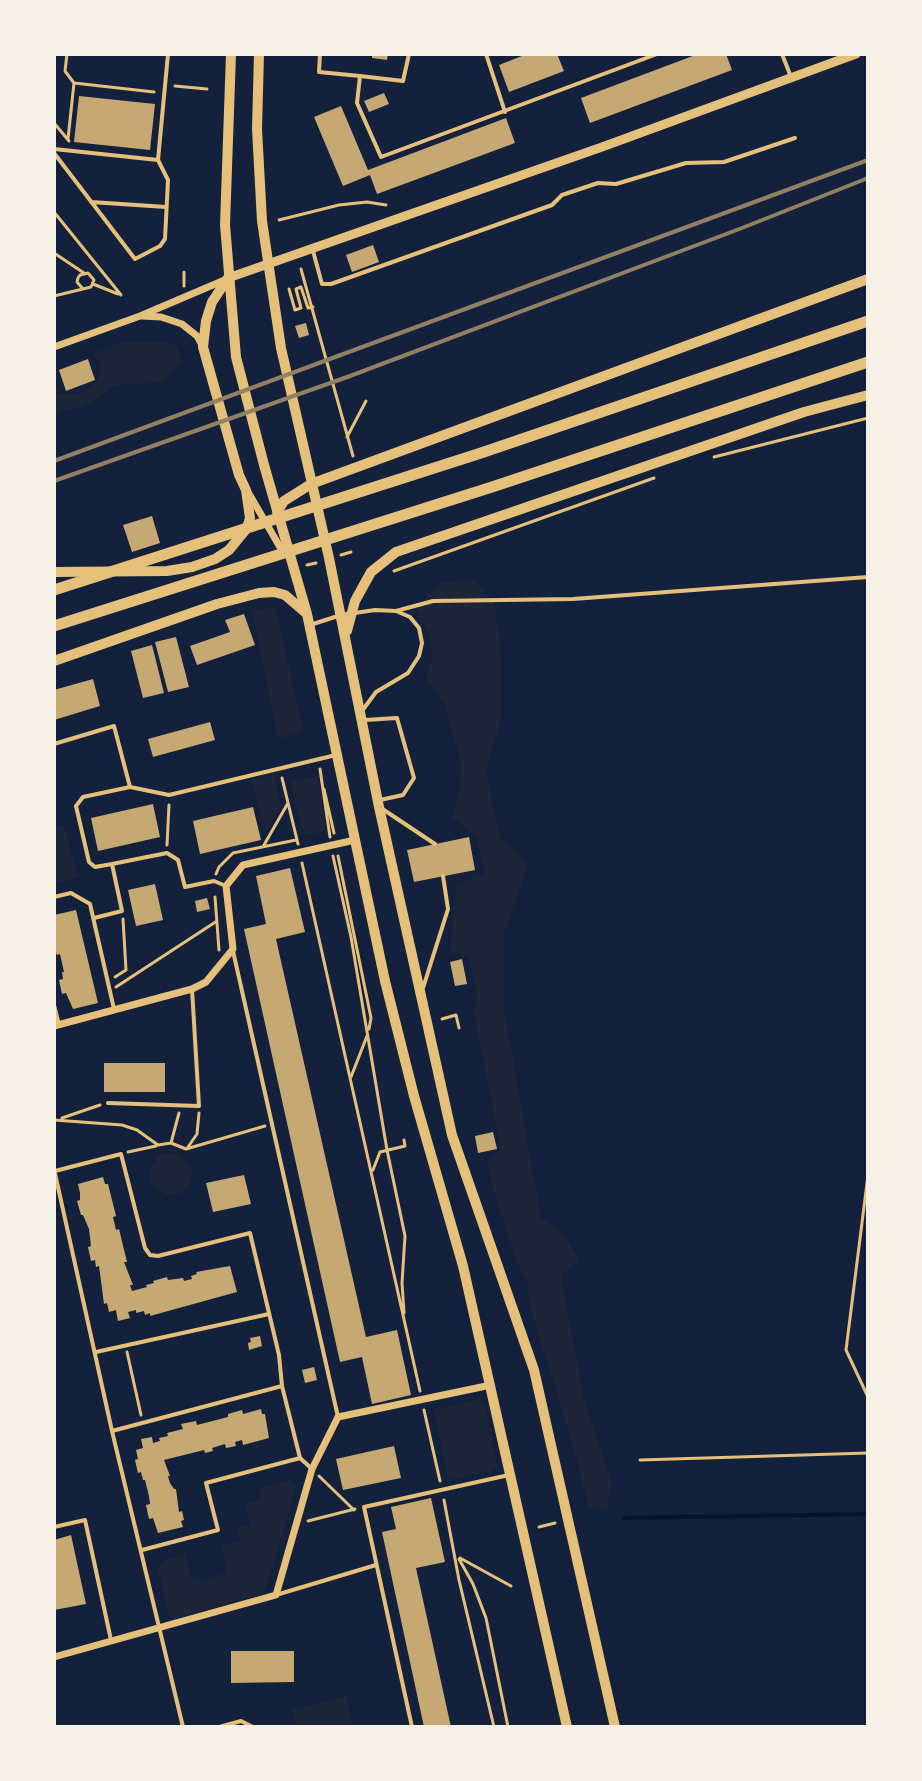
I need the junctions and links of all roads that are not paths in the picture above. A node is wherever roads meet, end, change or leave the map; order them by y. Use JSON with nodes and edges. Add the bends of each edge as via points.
{"nodes":[{"id":1,"x":168,"y":54,"type":"edge"},
{"id":2,"x":231,"y":54,"type":"edge"},
{"id":3,"x":259,"y":54,"type":"edge"},
{"id":4,"x":320,"y":54,"type":"edge"},
{"id":5,"x":409,"y":54,"type":"edge"},
{"id":6,"x":486,"y":54,"type":"edge"},
{"id":7,"x":657,"y":54,"type":"edge"},
{"id":8,"x":782,"y":54,"type":"edge"},
{"id":9,"x":856,"y":54,"type":"edge"},
{"id":10,"x":360,"y":76,"type":"junction"},
{"id":11,"x":791,"y":77,"type":"junction"},
{"id":12,"x":505,"y":112,"type":"junction"},
{"id":13,"x":795,"y":138,"type":"dead end"},
{"id":14,"x":54,"y":151,"type":"edge"},
{"id":15,"x":158,"y":160,"type":"junction"},
{"id":16,"x":91,"y":202,"type":"junction"},
{"id":17,"x":166,"y":207,"type":"junction"},
{"id":18,"x":312,"y":248,"type":"junction"},
{"id":19,"x":267,"y":263,"type":"junction"},
{"id":20,"x":228,"y":278,"type":"junction"},
{"id":21,"x":868,"y":279,"type":"edge"},
{"id":22,"x":140,"y":316,"type":"junction"},
{"id":23,"x":868,"y":321,"type":"edge"},
{"id":24,"x":54,"y":347,"type":"edge"},
{"id":25,"x":203,"y":347,"type":"junction"},
{"id":26,"x":868,"y":362,"type":"edge"},
{"id":27,"x":868,"y":396,"type":"edge"},
{"id":28,"x":311,"y":484,"type":"junction"},
{"id":29,"x":246,"y":490,"type":"junction"},
{"id":30,"x":277,"y":512,"type":"junction"},
{"id":31,"x":293,"y":568,"type":"junction"},
{"id":32,"x":54,"y":572,"type":"edge"},
{"id":33,"x":868,"y":577,"type":"edge"},
{"id":34,"x":54,"y":590,"type":"edge"},
{"id":35,"x":396,"y":611,"type":"junction"},
{"id":36,"x":345,"y":614,"type":"junction"},
{"id":37,"x":309,"y":620,"type":"junction"},
{"id":38,"x":54,"y":626,"type":"edge"},
{"id":39,"x":54,"y":661,"type":"edge"},
{"id":40,"x":361,"y":716,"type":"junction"},
{"id":41,"x":54,"y":744,"type":"edge"},
{"id":42,"x":338,"y":754,"type":"junction"},
{"id":43,"x":130,"y":787,"type":"junction"},
{"id":44,"x":378,"y":804,"type":"junction"},
{"id":45,"x":355,"y":840,"type":"junction"},
{"id":46,"x":435,"y":844,"type":"dead end"},
{"id":47,"x":112,"y":864,"type":"junction"},
{"id":48,"x":443,"y":876,"type":"dead end"},
{"id":49,"x":226,"y":886,"type":"junction"},
{"id":50,"x":54,"y":897,"type":"edge"},
{"id":51,"x":94,"y":918,"type":"junction"},
{"id":52,"x":233,"y":949,"type":"junction"},
{"id":53,"x":192,"y":989,"type":"junction"},
{"id":54,"x":420,"y":998,"type":"junction"},
{"id":55,"x":54,"y":1005,"type":"edge"},
{"id":56,"x":114,"y":1009,"type":"junction"},
{"id":57,"x":56,"y":1025,"type":"edge"},
{"id":58,"x":108,"y":1103,"type":"road end"},
{"id":59,"x":54,"y":1170,"type":"edge"},
{"id":60,"x":269,"y":1314,"type":"junction"},
{"id":61,"x":96,"y":1352,"type":"junction"},
{"id":62,"x":491,"y":1385,"type":"junction"},
{"id":63,"x":282,"y":1386,"type":"junction"},
{"id":64,"x":338,"y":1417,"type":"junction"},
{"id":65,"x":112,"y":1431,"type":"junction"},
{"id":66,"x":300,"y":1458,"type":"junction"},
{"id":67,"x":312,"y":1469,"type":"junction"},
{"id":68,"x":511,"y":1474,"type":"junction"},
{"id":69,"x":54,"y":1527,"type":"edge"},
{"id":70,"x":142,"y":1550,"type":"junction"},
{"id":71,"x":376,"y":1565,"type":"junction"},
{"id":72,"x":276,"y":1595,"type":"junction"},
{"id":73,"x":161,"y":1629,"type":"junction"},
{"id":74,"x":111,"y":1642,"type":"junction"},
{"id":75,"x":54,"y":1657,"type":"edge"},
{"id":76,"x":183,"y":1727,"type":"edge"},
{"id":77,"x":219,"y":1727,"type":"edge"},
{"id":78,"x":253,"y":1727,"type":"edge"},
{"id":79,"x":412,"y":1727,"type":"edge"},
{"id":80,"x":567,"y":1727,"type":"edge"},
{"id":81,"x":615,"y":1727,"type":"edge"}],
"edges":[{"from":1,"to":15,"type":"lane"},
{"from":2,"to":20,"type":"main road"},
{"from":3,"to":19,"type":"main road","via":[[259,175]]},
{"from":4,"to":10,"type":"lane","via":[[319,72]]},
{"from":5,"to":10,"type":"lane","via":[[403,81]]},
{"from":6,"to":12,"type":"lane"},
{"from":7,"to":12,"type":"lane"},
{"from":8,"to":11,"type":"lane"},
{"from":9,"to":11,"type":"street"},
{"from":10,"to":12,"type":"lane","via":[[357,103],[381,157]]},
{"from":11,"to":18,"type":"street"},
{"from":13,"to":18,"type":"lane","via":[[724,162],[686,163],[616,184],[598,183],[562,195],[552,205],[331,284],[322,284]]},
{"from":14,"to":15,"type":"lane"},
{"from":14,"to":16,"type":"lane"},
{"from":15,"to":17,"type":"lane","via":[[168,180]]},
{"from":16,"to":17,"type":"lane"},
{"from":16,"to":17,"type":"lane","via":[[135,259],[165,239]]},
{"from":18,"to":19,"type":"street"},
{"from":19,"to":20,"type":"street"},
{"from":19,"to":28,"type":"main road"},
{"from":20,"to":22,"type":"street"},
{"from":20,"to":25,"type":"main road","via":[[212,302]]},
{"from":20,"to":30,"type":"main road","via":[[236,357]]},
{"from":21,"to":28,"type":"main road"},
{"from":22,"to":24,"type":"street"},
{"from":22,"to":25,"type":"street","via":[[182,324]]},
{"from":23,"to":34,"type":"main road"},
{"from":25,"to":29,"type":"main road"},
{"from":26,"to":38,"type":"main road"},
{"from":27,"to":36,"type":"main road","via":[[804,412],[396,552],[371,572]]},
{"from":28,"to":30,"type":"main road","via":[[284,501]]},
{"from":28,"to":36,"type":"main road"},
{"from":29,"to":31,"type":"street"},
{"from":29,"to":32,"type":"main road","via":[[247,528],[215,559],[167,571]]},
{"from":30,"to":31,"type":"main road"},
{"from":31,"to":37,"type":"main road"},
{"from":33,"to":35,"type":"lane","via":[[573,599],[433,601]]},
{"from":35,"to":36,"type":"lane"},
{"from":35,"to":40,"type":"lane","via":[[419,628],[419,656],[408,673],[367,701]]},
{"from":36,"to":37,"type":"lane"},
{"from":36,"to":40,"type":"main road"},
{"from":37,"to":39,"type":"main road","via":[[285,595],[259,593]]},
{"from":37,"to":42,"type":"main road"},
{"from":40,"to":44,"type":"main road"},
{"from":40,"to":44,"type":"lane","via":[[397,718],[414,778],[403,795]]},
{"from":41,"to":43,"type":"lane","via":[[114,726]]},
{"from":42,"to":43,"type":"lane","via":[[169,795]]},
{"from":42,"to":45,"type":"main road"},
{"from":43,"to":47,"type":"lane","via":[[83,797],[76,806],[89,862],[95,867]]},
{"from":44,"to":46,"type":"lane"},
{"from":44,"to":54,"type":"main road"},
{"from":45,"to":49,"type":"street","via":[[243,865]]},
{"from":45,"to":62,"type":"main road","via":[[385,981]]},
{"from":47,"to":49,"type":"lane","via":[[167,853],[178,860],[185,887],[214,881]]},
{"from":47,"to":51,"type":"lane","via":[[122,911]]},
{"from":48,"to":54,"type":"lane","via":[[448,909]]},
{"from":49,"to":52,"type":"street"},
{"from":50,"to":51,"type":"lane","via":[[71,893],[90,904]]},
{"from":51,"to":56,"type":"lane"},
{"from":52,"to":53,"type":"street","via":[[206,982]]},
{"from":52,"to":64,"type":"lane"},
{"from":53,"to":56,"type":"street"},
{"from":53,"to":58,"type":"lane","via":[[199,1106]]},
{"from":54,"to":81,"type":"main road","via":[[452,1135],[534,1370]]},
{"from":55,"to":57,"type":"lane"},
{"from":56,"to":57,"type":"street"},
{"from":59,"to":60,"type":"lane","via":[[121,1154],[150,1255],[250,1233]]},
{"from":59,"to":61,"type":"lane"},
{"from":60,"to":61,"type":"lane"},
{"from":60,"to":63,"type":"lane"},
{"from":61,"to":65,"type":"lane"},
{"from":62,"to":64,"type":"street"},
{"from":62,"to":68,"type":"main road"},
{"from":63,"to":65,"type":"lane"},
{"from":63,"to":66,"type":"lane"},
{"from":64,"to":67,"type":"street"},
{"from":65,"to":70,"type":"lane"},
{"from":66,"to":67,"type":"lane"},
{"from":66,"to":70,"type":"lane","via":[[206,1483],[218,1530]]},
{"from":67,"to":72,"type":"street"},
{"from":68,"to":71,"type":"lane","via":[[364,1507]]},
{"from":68,"to":80,"type":"main road"},
{"from":69,"to":74,"type":"lane","via":[[85,1520]]},
{"from":70,"to":73,"type":"lane"},
{"from":71,"to":72,"type":"lane"},
{"from":71,"to":79,"type":"lane"},
{"from":72,"to":73,"type":"street"},
{"from":73,"to":74,"type":"street"},
{"from":73,"to":76,"type":"lane"},
{"from":74,"to":75,"type":"street"},
{"from":77,"to":78,"type":"lane","via":[[241,1721]]}]}
